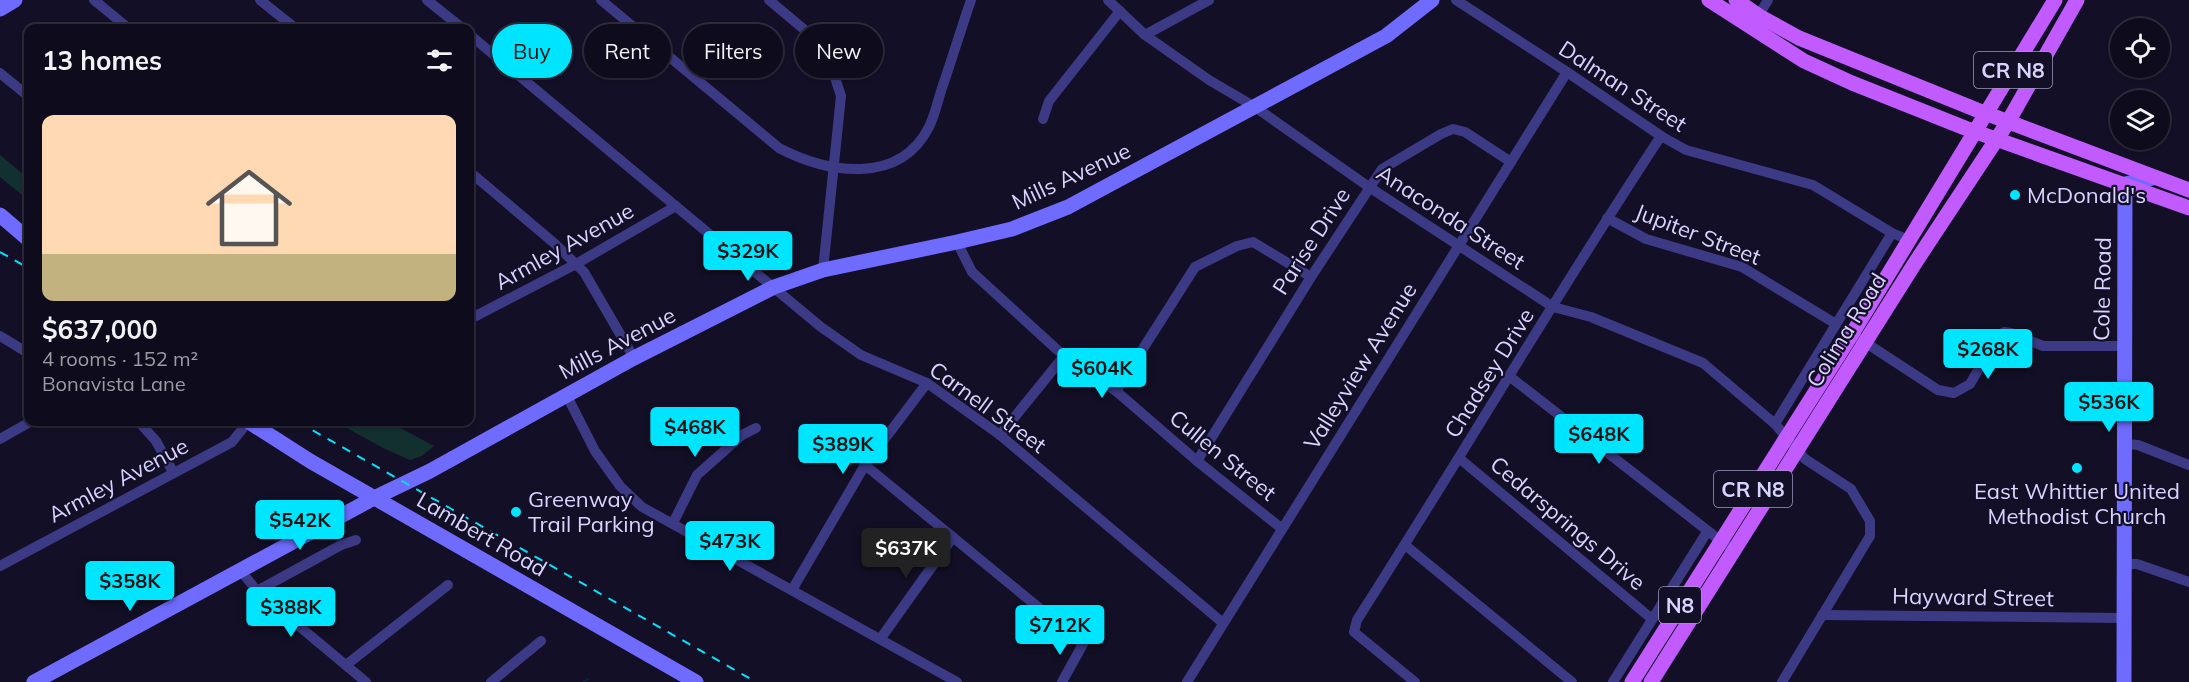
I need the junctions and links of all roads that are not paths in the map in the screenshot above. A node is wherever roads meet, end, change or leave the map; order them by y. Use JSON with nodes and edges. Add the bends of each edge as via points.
{"nodes":[{"id":1,"x":15,"y":0,"type":"edge"},
{"id":2,"x":94,"y":0,"type":"edge"},
{"id":3,"x":260,"y":0,"type":"edge"},
{"id":4,"x":428,"y":0,"type":"edge"},
{"id":5,"x":601,"y":0,"type":"edge"},
{"id":6,"x":769,"y":0,"type":"edge"},
{"id":7,"x":970,"y":0,"type":"edge"},
{"id":8,"x":1108,"y":0,"type":"edge"},
{"id":9,"x":1209,"y":0,"type":"edge"},
{"id":10,"x":1432,"y":0,"type":"edge"},
{"id":11,"x":1456,"y":0,"type":"edge"},
{"id":12,"x":1709,"y":0,"type":"edge"},
{"id":13,"x":1736,"y":0,"type":"edge"},
{"id":14,"x":1768,"y":0,"type":"edge"},
{"id":15,"x":2055,"y":0,"type":"edge"},
{"id":16,"x":2077,"y":0,"type":"edge"},
{"id":17,"x":0,"y":9,"type":"edge"},
{"id":18,"x":1120,"y":11,"type":"junction"},
{"id":19,"x":1755,"y":22,"type":"junction"},
{"id":20,"x":123,"y":24,"type":"edge"},
{"id":21,"x":290,"y":24,"type":"edge"},
{"id":22,"x":457,"y":24,"type":"edge"},
{"id":23,"x":1145,"y":34,"type":"junction"},
{"id":24,"x":474,"y":38,"type":"edge"},
{"id":25,"x":1567,"y":72,"type":"junction"},
{"id":26,"x":0,"y":74,"type":"edge"},
{"id":27,"x":24,"y":93,"type":"edge"},
{"id":28,"x":1255,"y":107,"type":"junction"},
{"id":29,"x":1987,"y":114,"type":"junction"},
{"id":30,"x":1043,"y":118,"type":"dead end"},
{"id":31,"x":2008,"y":122,"type":"junction"},
{"id":32,"x":1976,"y":132,"type":"junction"},
{"id":33,"x":1660,"y":136,"type":"junction"},
{"id":34,"x":1996,"y":139,"type":"junction"},
{"id":35,"x":1511,"y":162,"type":"junction"},
{"id":36,"x":835,"y":167,"type":"junction"},
{"id":37,"x":474,"y":175,"type":"edge"},
{"id":38,"x":2152,"y":178,"type":"junction"},
{"id":39,"x":2125,"y":184,"type":"junction"},
{"id":40,"x":1369,"y":187,"type":"junction"},
{"id":41,"x":2189,"y":190,"type":"edge"},
{"id":42,"x":676,"y":206,"type":"junction"},
{"id":43,"x":2189,"y":208,"type":"edge"},
{"id":44,"x":0,"y":216,"type":"edge"},
{"id":45,"x":1607,"y":218,"type":"junction"},
{"id":46,"x":1892,"y":232,"type":"junction"},
{"id":47,"x":24,"y":236,"type":"edge"},
{"id":48,"x":1909,"y":240,"type":"junction"},
{"id":49,"x":957,"y":242,"type":"junction"},
{"id":50,"x":1459,"y":244,"type":"junction"},
{"id":51,"x":576,"y":264,"type":"junction"},
{"id":52,"x":823,"y":270,"type":"junction"},
{"id":53,"x":1311,"y":277,"type":"junction"},
{"id":54,"x":774,"y":287,"type":"junction"},
{"id":55,"x":1553,"y":307,"type":"junction"},
{"id":56,"x":474,"y":315,"type":"edge"},
{"id":57,"x":1836,"y":324,"type":"junction"},
{"id":58,"x":0,"y":336,"type":"edge"},
{"id":59,"x":1859,"y":338,"type":"junction"},
{"id":60,"x":2124,"y":346,"type":"junction"},
{"id":61,"x":24,"y":351,"type":"edge"},
{"id":62,"x":1064,"y":356,"type":"junction"},
{"id":63,"x":634,"y":358,"type":"junction"},
{"id":64,"x":1509,"y":376,"type":"junction"},
{"id":65,"x":927,"y":383,"type":"junction"},
{"id":66,"x":1116,"y":391,"type":"junction"},
{"id":67,"x":567,"y":396,"type":"junction"},
{"id":68,"x":1775,"y":423,"type":"junction"},
{"id":69,"x":24,"y":425,"type":"edge"},
{"id":70,"x":143,"y":426,"type":"edge"},
{"id":71,"x":246,"y":426,"type":"edge"},
{"id":72,"x":255,"y":426,"type":"edge"},
{"id":73,"x":756,"y":428,"type":"dead end"},
{"id":74,"x":1000,"y":435,"type":"junction"},
{"id":75,"x":1787,"y":437,"type":"junction"},
{"id":76,"x":0,"y":439,"type":"edge"},
{"id":77,"x":2126,"y":444,"type":"junction"},
{"id":78,"x":1797,"y":450,"type":"junction"},
{"id":79,"x":1459,"y":458,"type":"junction"},
{"id":80,"x":1197,"y":461,"type":"junction"},
{"id":81,"x":865,"y":465,"type":"junction"},
{"id":82,"x":2189,"y":465,"type":"edge"},
{"id":83,"x":173,"y":472,"type":"junction"},
{"id":84,"x":374,"y":498,"type":"junction"},
{"id":85,"x":673,"y":523,"type":"junction"},
{"id":86,"x":1281,"y":528,"type":"junction"},
{"id":87,"x":953,"y":537,"type":"junction"},
{"id":88,"x":1714,"y":537,"type":"junction"},
{"id":89,"x":356,"y":540,"type":"dead end"},
{"id":90,"x":1405,"y":545,"type":"junction"},
{"id":91,"x":1734,"y":550,"type":"junction"},
{"id":92,"x":2124,"y":564,"type":"junction"},
{"id":93,"x":0,"y":566,"type":"edge"},
{"id":94,"x":241,"y":571,"type":"junction"},
{"id":95,"x":2189,"y":582,"type":"edge"},
{"id":96,"x":448,"y":585,"type":"dead end"},
{"id":97,"x":792,"y":590,"type":"junction"},
{"id":98,"x":257,"y":591,"type":"junction"},
{"id":99,"x":1822,"y":615,"type":"junction"},
{"id":100,"x":2124,"y":618,"type":"junction"},
{"id":101,"x":1652,"y":619,"type":"junction"},
{"id":102,"x":1223,"y":623,"type":"junction"},
{"id":103,"x":881,"y":638,"type":"junction"},
{"id":104,"x":541,"y":641,"type":"dead end"},
{"id":105,"x":346,"y":665,"type":"junction"},
{"id":106,"x":1636,"y":675,"type":"edge"},
{"id":107,"x":1188,"y":681,"type":"edge"},
{"id":108,"x":34,"y":682,"type":"edge"},
{"id":109,"x":366,"y":682,"type":"edge"},
{"id":110,"x":491,"y":682,"type":"edge"},
{"id":111,"x":696,"y":682,"type":"edge"},
{"id":112,"x":957,"y":682,"type":"edge"},
{"id":113,"x":1062,"y":682,"type":"edge"},
{"id":114,"x":1415,"y":682,"type":"edge"},
{"id":115,"x":1572,"y":682,"type":"edge"},
{"id":116,"x":1613,"y":682,"type":"edge"},
{"id":117,"x":1651,"y":682,"type":"edge"},
{"id":118,"x":1782,"y":682,"type":"edge"},
{"id":119,"x":2124,"y":682,"type":"edge"}],
"edges":[{"from":1,"to":17,"type":"street"},
{"from":2,"to":20,"type":"street"},
{"from":3,"to":21,"type":"street"},
{"from":4,"to":22,"type":"street"},
{"from":5,"to":36,"type":"street","via":[[778,148],[800,159]]},
{"from":6,"to":36,"type":"street","via":[[825,46],[841,96]]},
{"from":7,"to":36,"type":"street","via":[[929,128],[908,155],[882,168]]},
{"from":8,"to":18,"type":"street","name":"Anaconda Street"},
{"from":9,"to":23,"type":"street"},
{"from":10,"to":28,"type":"street","name":"Mills Avenue","via":[[1386,36]]},
{"from":11,"to":25,"type":"street","name":"Dalman Street"},
{"from":12,"to":19,"type":"main road"},
{"from":13,"to":19,"type":"main road"},
{"from":14,"to":19,"type":"street"},
{"from":15,"to":29,"type":"main road","name":"Colima Road","number":"CR N8"},
{"from":16,"to":31,"type":"main road","name":"Colima Road","number":"CR N8"},
{"from":18,"to":23,"type":"street","name":"Anaconda Street"},
{"from":18,"to":30,"type":"street","via":[[1049,101]]},
{"from":19,"to":29,"type":"main road"},
{"from":19,"to":32,"type":"main road","via":[[1804,61]]},
{"from":23,"to":28,"type":"street","name":"Anaconda Street"},
{"from":24,"to":42,"type":"street","name":"Carnell Street"},
{"from":25,"to":33,"type":"street","name":"Dalman Street"},
{"from":25,"to":35,"type":"street","name":"Valleyview Avenue"},
{"from":26,"to":27,"type":"street"},
{"from":28,"to":40,"type":"street","name":"Anaconda Street"},
{"from":28,"to":49,"type":"street","name":"Mills Avenue","via":[[1068,207],[1012,229]]},
{"from":29,"to":31,"type":"main road"},
{"from":29,"to":32,"type":"main road","name":"Colima Road","number":"CR N8"},
{"from":31,"to":34,"type":"main road","name":"Colima Road","number":"CR N8"},
{"from":31,"to":38,"type":"main road"},
{"from":32,"to":34,"type":"main road"},
{"from":32,"to":48,"type":"main road","name":"Colima Road","number":"CR N8"},
{"from":33,"to":45,"type":"street","name":"Chadsey Drive"},
{"from":33,"to":46,"type":"street","name":"Dalman Street","via":[[1686,150],[1814,184]]},
{"from":34,"to":39,"type":"main road"},
{"from":34,"to":59,"type":"main road","name":"Colima Road","number":"CR N8"},
{"from":35,"to":40,"type":"street","name":"Parise Drive","via":[[1465,132],[1453,129],[1382,169]]},
{"from":35,"to":50,"type":"street","name":"Valleyview Avenue"},
{"from":36,"to":52,"type":"street"},
{"from":37,"to":51,"type":"street"},
{"from":38,"to":39,"type":"street"},
{"from":38,"to":41,"type":"main road"},
{"from":39,"to":43,"type":"main road"},
{"from":39,"to":60,"type":"street","name":"Cole Road"},
{"from":40,"to":50,"type":"street","name":"Anaconda Street"},
{"from":40,"to":53,"type":"street","name":"Parise Drive"},
{"from":42,"to":51,"type":"street","name":"Armley Avenue"},
{"from":42,"to":54,"type":"street","name":"Carnell Street"},
{"from":44,"to":47,"type":"street"},
{"from":45,"to":55,"type":"street","name":"Chadsey Drive"},
{"from":45,"to":57,"type":"street","name":"Jupiter Street","via":[[1646,239],[1742,267]]},
{"from":46,"to":48,"type":"street","name":"Dalman Street"},
{"from":46,"to":57,"type":"street"},
{"from":48,"to":59,"type":"main road","name":"Colima Road","number":"CR N8"},
{"from":49,"to":52,"type":"street","name":"Mills Avenue"},
{"from":49,"to":62,"type":"street","name":"Cullen Street","via":[[972,272]]},
{"from":50,"to":55,"type":"street","name":"Anaconda Street"},
{"from":50,"to":86,"type":"street","name":"Valleyview Avenue"},
{"from":51,"to":56,"type":"street","name":"Armley Avenue"},
{"from":51,"to":63,"type":"street"},
{"from":52,"to":54,"type":"street","name":"Mills Avenue"},
{"from":53,"to":66,"type":"street","via":[[1253,242],[1195,267]]},
{"from":53,"to":80,"type":"street","name":"Parise Drive"},
{"from":54,"to":63,"type":"street","name":"Mills Avenue"},
{"from":54,"to":65,"type":"street","name":"Carnell Street","via":[[861,356]]},
{"from":55,"to":64,"type":"street","name":"Chadsey Drive"},
{"from":55,"to":68,"type":"street","name":"Anaconda Street","via":[[1591,317],[1702,363]]},
{"from":57,"to":68,"type":"street"},
{"from":58,"to":61,"type":"street"},
{"from":59,"to":60,"type":"street","via":[[1938,390],[1954,393],[1970,384],[1997,337],[2004,332],[2043,346]]},
{"from":59,"to":75,"type":"main road","name":"Colima Road","number":"CR N8"},
{"from":59,"to":78,"type":"main road","name":"Colima Road","number":"CR N8"},
{"from":60,"to":77,"type":"street","name":"Cole Road"},
{"from":62,"to":66,"type":"street","name":"Cullen Street"},
{"from":62,"to":74,"type":"street"},
{"from":63,"to":67,"type":"street","name":"Mills Avenue"},
{"from":64,"to":79,"type":"street","name":"Chadsey Drive"},
{"from":64,"to":88,"type":"street"},
{"from":65,"to":74,"type":"street","name":"Carnell Street"},
{"from":65,"to":81,"type":"street"},
{"from":66,"to":80,"type":"street","name":"Cullen Street"},
{"from":67,"to":84,"type":"street","name":"Mills Avenue"},
{"from":67,"to":85,"type":"street","via":[[595,451],[620,486],[642,507]]},
{"from":68,"to":75,"type":"street","name":"Anaconda Street"},
{"from":69,"to":76,"type":"street"},
{"from":70,"to":83,"type":"street"},
{"from":71,"to":83,"type":"street","name":"Armley Avenue","via":[[232,442]]},
{"from":72,"to":84,"type":"street","name":"Lambert Road"},
{"from":73,"to":85,"type":"street","via":[[742,435],[697,475]]},
{"from":74,"to":102,"type":"street","name":"Carnell Street"},
{"from":75,"to":78,"type":"street","name":"Anaconda Street"},
{"from":75,"to":88,"type":"main road","name":"Colima Road","number":"CR N8"},
{"from":77,"to":82,"type":"street"},
{"from":77,"to":92,"type":"street","name":"Cole Road"},
{"from":78,"to":91,"type":"main road","name":"Colima Road","number":"CR N8"},
{"from":78,"to":99,"type":"street","name":"Anaconda Street","via":[[1851,489],[1870,521],[1870,536]]},
{"from":79,"to":90,"type":"street","name":"Chadsey Drive"},
{"from":79,"to":101,"type":"street","name":"Cedarsprings Drive"},
{"from":80,"to":86,"type":"street","name":"Cullen Street"},
{"from":81,"to":87,"type":"street"},
{"from":81,"to":97,"type":"street"},
{"from":83,"to":93,"type":"street","name":"Armley Avenue"},
{"from":84,"to":94,"type":"street","name":"Mills Avenue"},
{"from":84,"to":111,"type":"street","name":"Lambert Road"},
{"from":85,"to":97,"type":"street"},
{"from":86,"to":102,"type":"street","name":"Valleyview Avenue"},
{"from":87,"to":103,"type":"street"},
{"from":87,"to":113,"type":"street","via":[[1083,644]]},
{"from":88,"to":91,"type":"street"},
{"from":88,"to":101,"type":"street"},
{"from":88,"to":106,"type":"main road","name":"Colima Road","number":"N8"},
{"from":89,"to":98,"type":"street"},
{"from":90,"to":114,"type":"street","name":"Chadsey Drive","via":[[1357,620],[1354,632]]},
{"from":90,"to":115,"type":"street"},
{"from":91,"to":117,"type":"main road","name":"Colima Road","number":"CR N8"},
{"from":92,"to":95,"type":"street","via":[[2137,564]]},
{"from":92,"to":100,"type":"street","name":"Cole Road"},
{"from":94,"to":98,"type":"street"},
{"from":94,"to":108,"type":"street","name":"Mills Avenue"},
{"from":96,"to":105,"type":"street"},
{"from":97,"to":103,"type":"street"},
{"from":98,"to":105,"type":"street"},
{"from":99,"to":100,"type":"street","name":"Hayward Street"},
{"from":99,"to":118,"type":"street","name":"Anaconda Street"},
{"from":100,"to":119,"type":"street","name":"Cole Road"},
{"from":101,"to":116,"type":"street"},
{"from":102,"to":107,"type":"street","name":"Valleyview Avenue"},
{"from":103,"to":112,"type":"street"},
{"from":104,"to":110,"type":"street"},
{"from":105,"to":109,"type":"street"}]}
